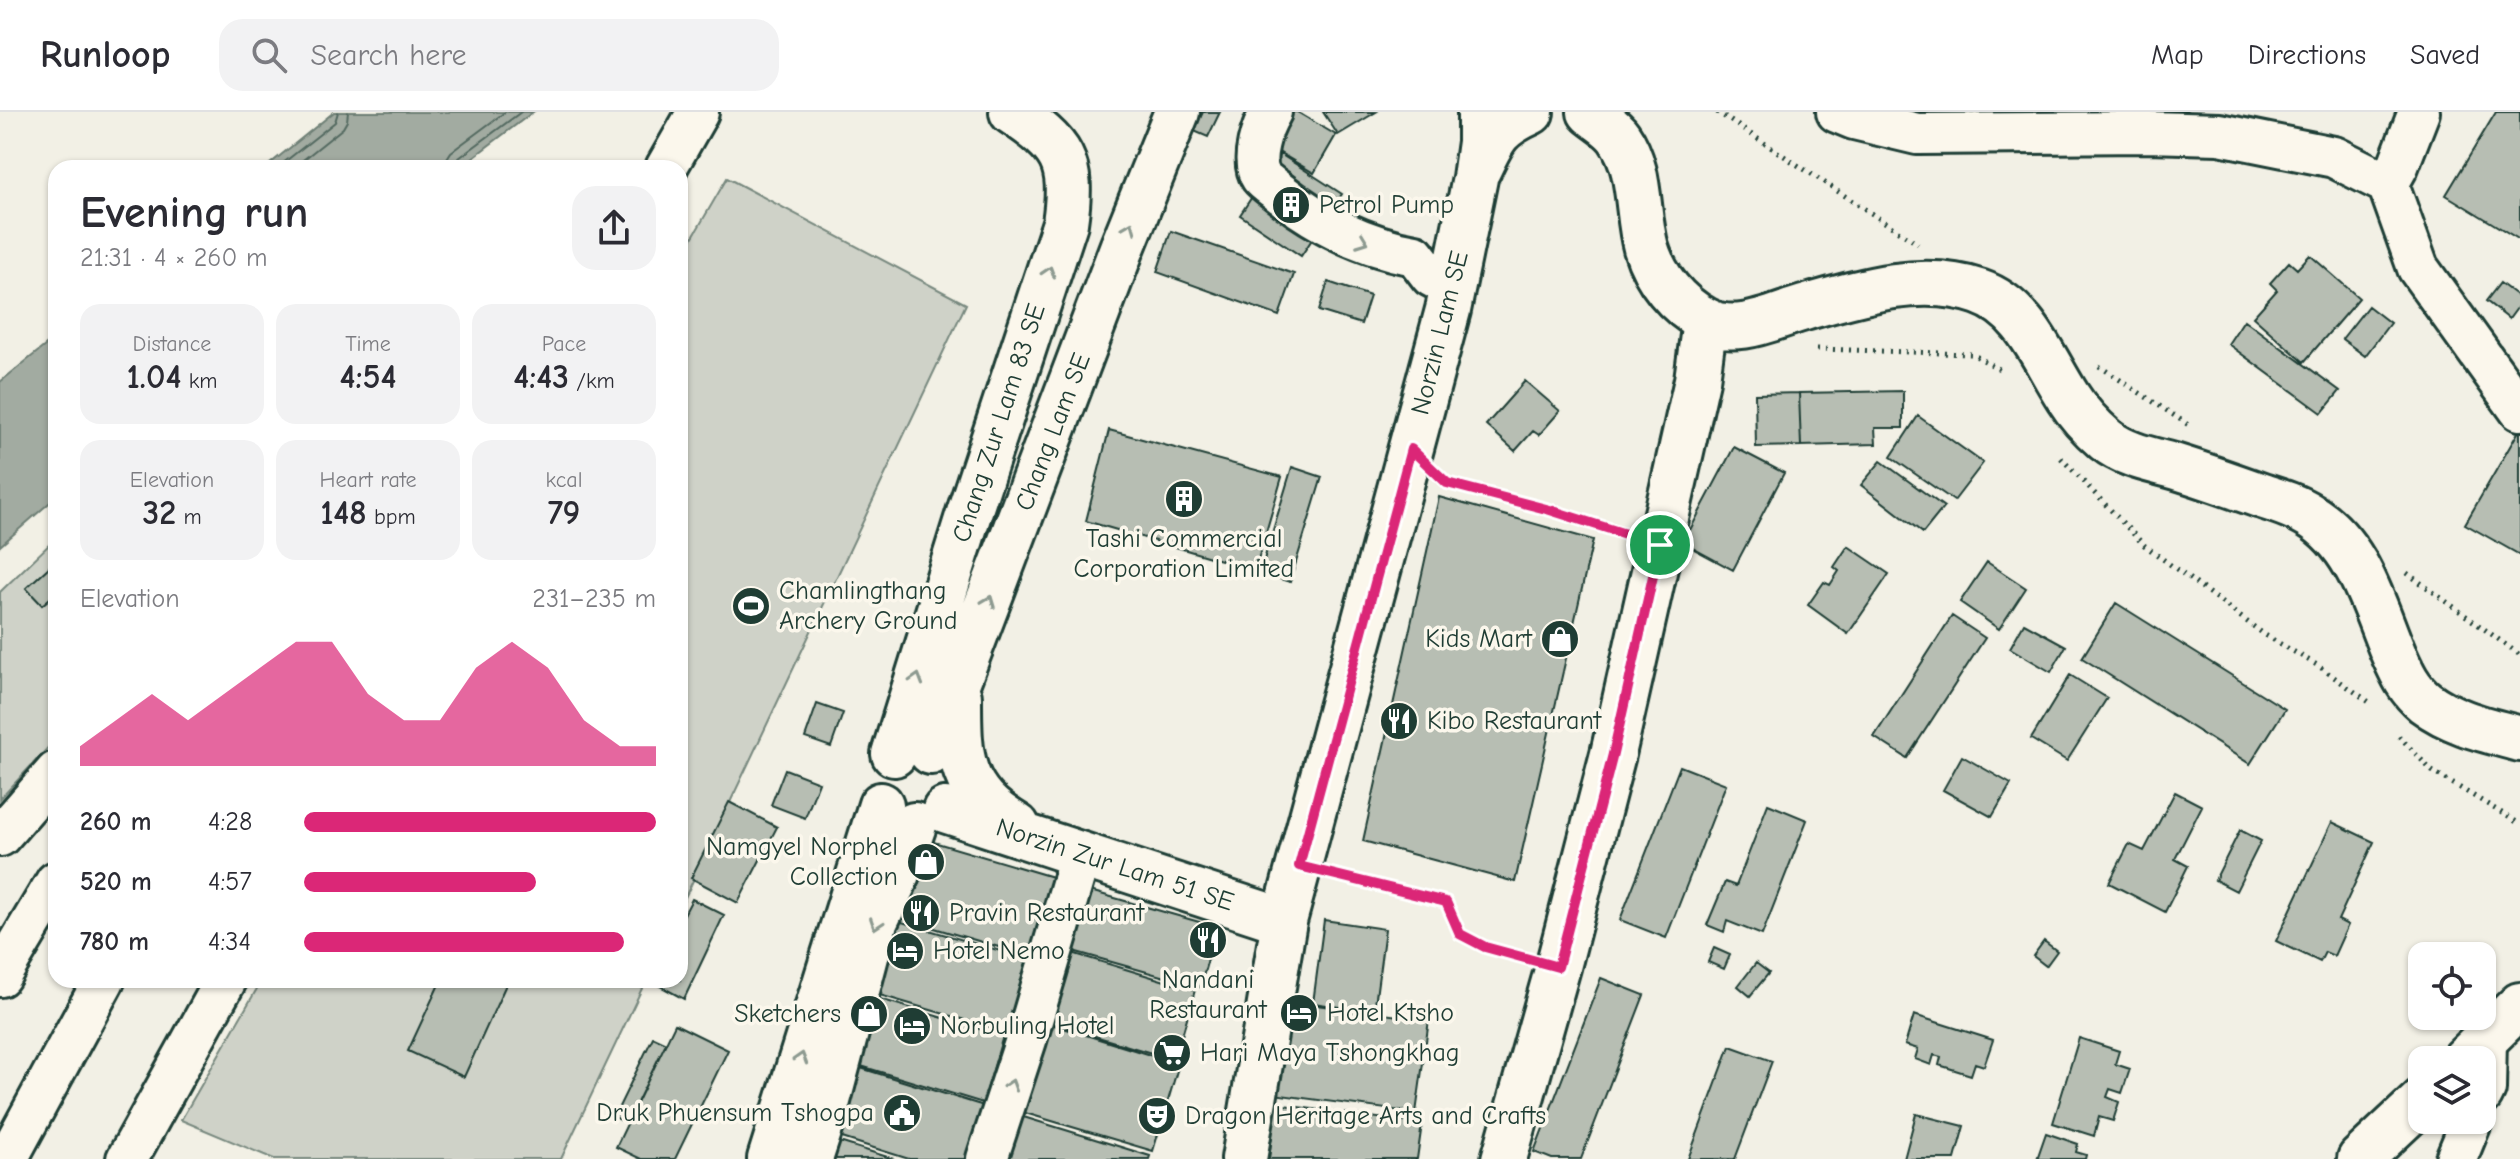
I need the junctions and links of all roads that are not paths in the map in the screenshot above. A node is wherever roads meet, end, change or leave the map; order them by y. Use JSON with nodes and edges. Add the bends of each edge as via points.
{"nodes":[{"id":1,"x":698,"y":112,"type":"edge"},
{"id":2,"x":1012,"y":112,"type":"edge"},
{"id":3,"x":1177,"y":112,"type":"edge"},
{"id":4,"x":1271,"y":112,"type":"edge"},
{"id":5,"x":1480,"y":112,"type":"edge"},
{"id":6,"x":1533,"y":112,"type":"edge"},
{"id":7,"x":1837,"y":112,"type":"edge"},
{"id":8,"x":2419,"y":112,"type":"edge"},
{"id":9,"x":1603,"y":123,"type":"edge"},
{"id":10,"x":671,"y":160,"type":"edge"},
{"id":11,"x":1475,"y":178,"type":"junction"},
{"id":12,"x":2388,"y":184,"type":"junction"},
{"id":13,"x":1453,"y":288,"type":"junction"},
{"id":14,"x":1705,"y":320,"type":"junction"},
{"id":15,"x":2520,"y":410,"type":"edge"},
{"id":16,"x":959,"y":681,"type":"junction"},
{"id":17,"x":2520,"y":739,"type":"edge"},
{"id":18,"x":912,"y":753,"type":"junction"},
{"id":19,"x":48,"y":781,"type":"edge"},
{"id":20,"x":913,"y":814,"type":"junction"},
{"id":21,"x":0,"y":836,"type":"edge"},
{"id":22,"x":1040,"y":839,"type":"junction"},
{"id":23,"x":1081,"y":853,"type":"junction"},
{"id":24,"x":48,"y":895,"type":"edge"},
{"id":25,"x":1284,"y":921,"type":"junction"},
{"id":26,"x":0,"y":976,"type":"edge"},
{"id":27,"x":100,"y":988,"type":"edge"},
{"id":28,"x":222,"y":988,"type":"edge"},
{"id":29,"x":2520,"y":1005,"type":"edge"},
{"id":30,"x":2478,"y":1046,"type":"edge"},
{"id":31,"x":2408,"y":1114,"type":"edge"},
{"id":32,"x":1249,"y":1115,"type":"junction"},
{"id":33,"x":2466,"y":1134,"type":"edge"},
{"id":34,"x":7,"y":1159,"type":"edge"},
{"id":35,"x":127,"y":1159,"type":"edge"},
{"id":36,"x":770,"y":1159,"type":"edge"},
{"id":37,"x":810,"y":1159,"type":"edge"},
{"id":38,"x":987,"y":1159,"type":"edge"},
{"id":39,"x":1235,"y":1159,"type":"edge"},
{"id":40,"x":1244,"y":1159,"type":"edge"},
{"id":41,"x":1504,"y":1159,"type":"edge"},
{"id":42,"x":2360,"y":1159,"type":"edge"},
{"id":43,"x":2456,"y":1159,"type":"edge"}],
"edges":[{"from":1,"to":10,"type":"street"},
{"from":18,"to":2,"type":"main road","name":"Chang Zur Lam 83 SE","one_way":true,"via":[[969,513],[1069,200],[1066,162],[1054,144]]},
{"from":16,"to":3,"type":"main road","name":"Chang Lam SE","one_way":true},
{"from":4,"to":13,"type":"street","one_way":true,"via":[[1256,153],[1261,177],[1352,237],[1415,255],[1431,276]]},
{"from":5,"to":11,"type":"main road","name":"Norzin Lam SE"},
{"from":6,"to":9,"type":"main road"},
{"from":6,"to":11,"type":"main road","via":[[1496,134]]},
{"from":7,"to":12,"type":"street","via":[[1917,134],[2219,134],[2334,157]]},
{"from":8,"to":12,"type":"street"},
{"from":9,"to":14,"type":"main road","via":[[1626,150],[1637,183],[1646,248],[1660,279],[1679,303]]},
{"from":11,"to":13,"type":"main road","name":"Norzin Lam SE"},
{"from":12,"to":15,"type":"street","via":[[2418,268]]},
{"from":13,"to":25,"type":"main road","name":"Norzin Lam SE"},
{"from":14,"to":17,"type":"main road","via":[[1725,327],[1751,325],[1857,294],[1929,283],[1994,299],[2022,321],[2069,399],[2110,443],[2295,507],[2329,531],[2358,567],[2406,682],[2443,714]]},
{"from":14,"to":41,"type":"main road","via":[[1697,380],[1613,754]]},
{"from":16,"to":18,"type":"main road","name":"Chang Lam SE"},
{"from":16,"to":22,"type":"main road","via":[[965,773],[1008,821]]},
{"from":18,"to":20,"type":"main road","via":[[883,764],[876,791]]},
{"from":18,"to":20,"type":"main road","via":[[945,763],[952,779],[952,795]]},
{"from":19,"to":21,"type":"street"},
{"from":20,"to":22,"type":"main road","name":"Norzin Zur Lam 51 SE"},
{"from":36,"to":20,"type":"main road","one_way":true},
{"from":20,"to":37,"type":"main road","one_way":true,"via":[[894,882],[875,922]]},
{"from":22,"to":23,"type":"main road","name":"Norzin Zur Lam 51 SE"},
{"from":23,"to":25,"type":"main road","name":"Norzin Zur Lam 51 SE"},
{"from":38,"to":23,"type":"street","one_way":true},
{"from":24,"to":26,"type":"street"},
{"from":25,"to":32,"type":"main road","name":"Norzin Lam SE"},
{"from":27,"to":34,"type":"street"},
{"from":28,"to":35,"type":"street"},
{"from":29,"to":30,"type":"main road"},
{"from":31,"to":42,"type":"main road"},
{"from":32,"to":39,"type":"street"},
{"from":32,"to":40,"type":"main road","name":"Norzin Lam SE"},
{"from":33,"to":43,"type":"street"}]}
